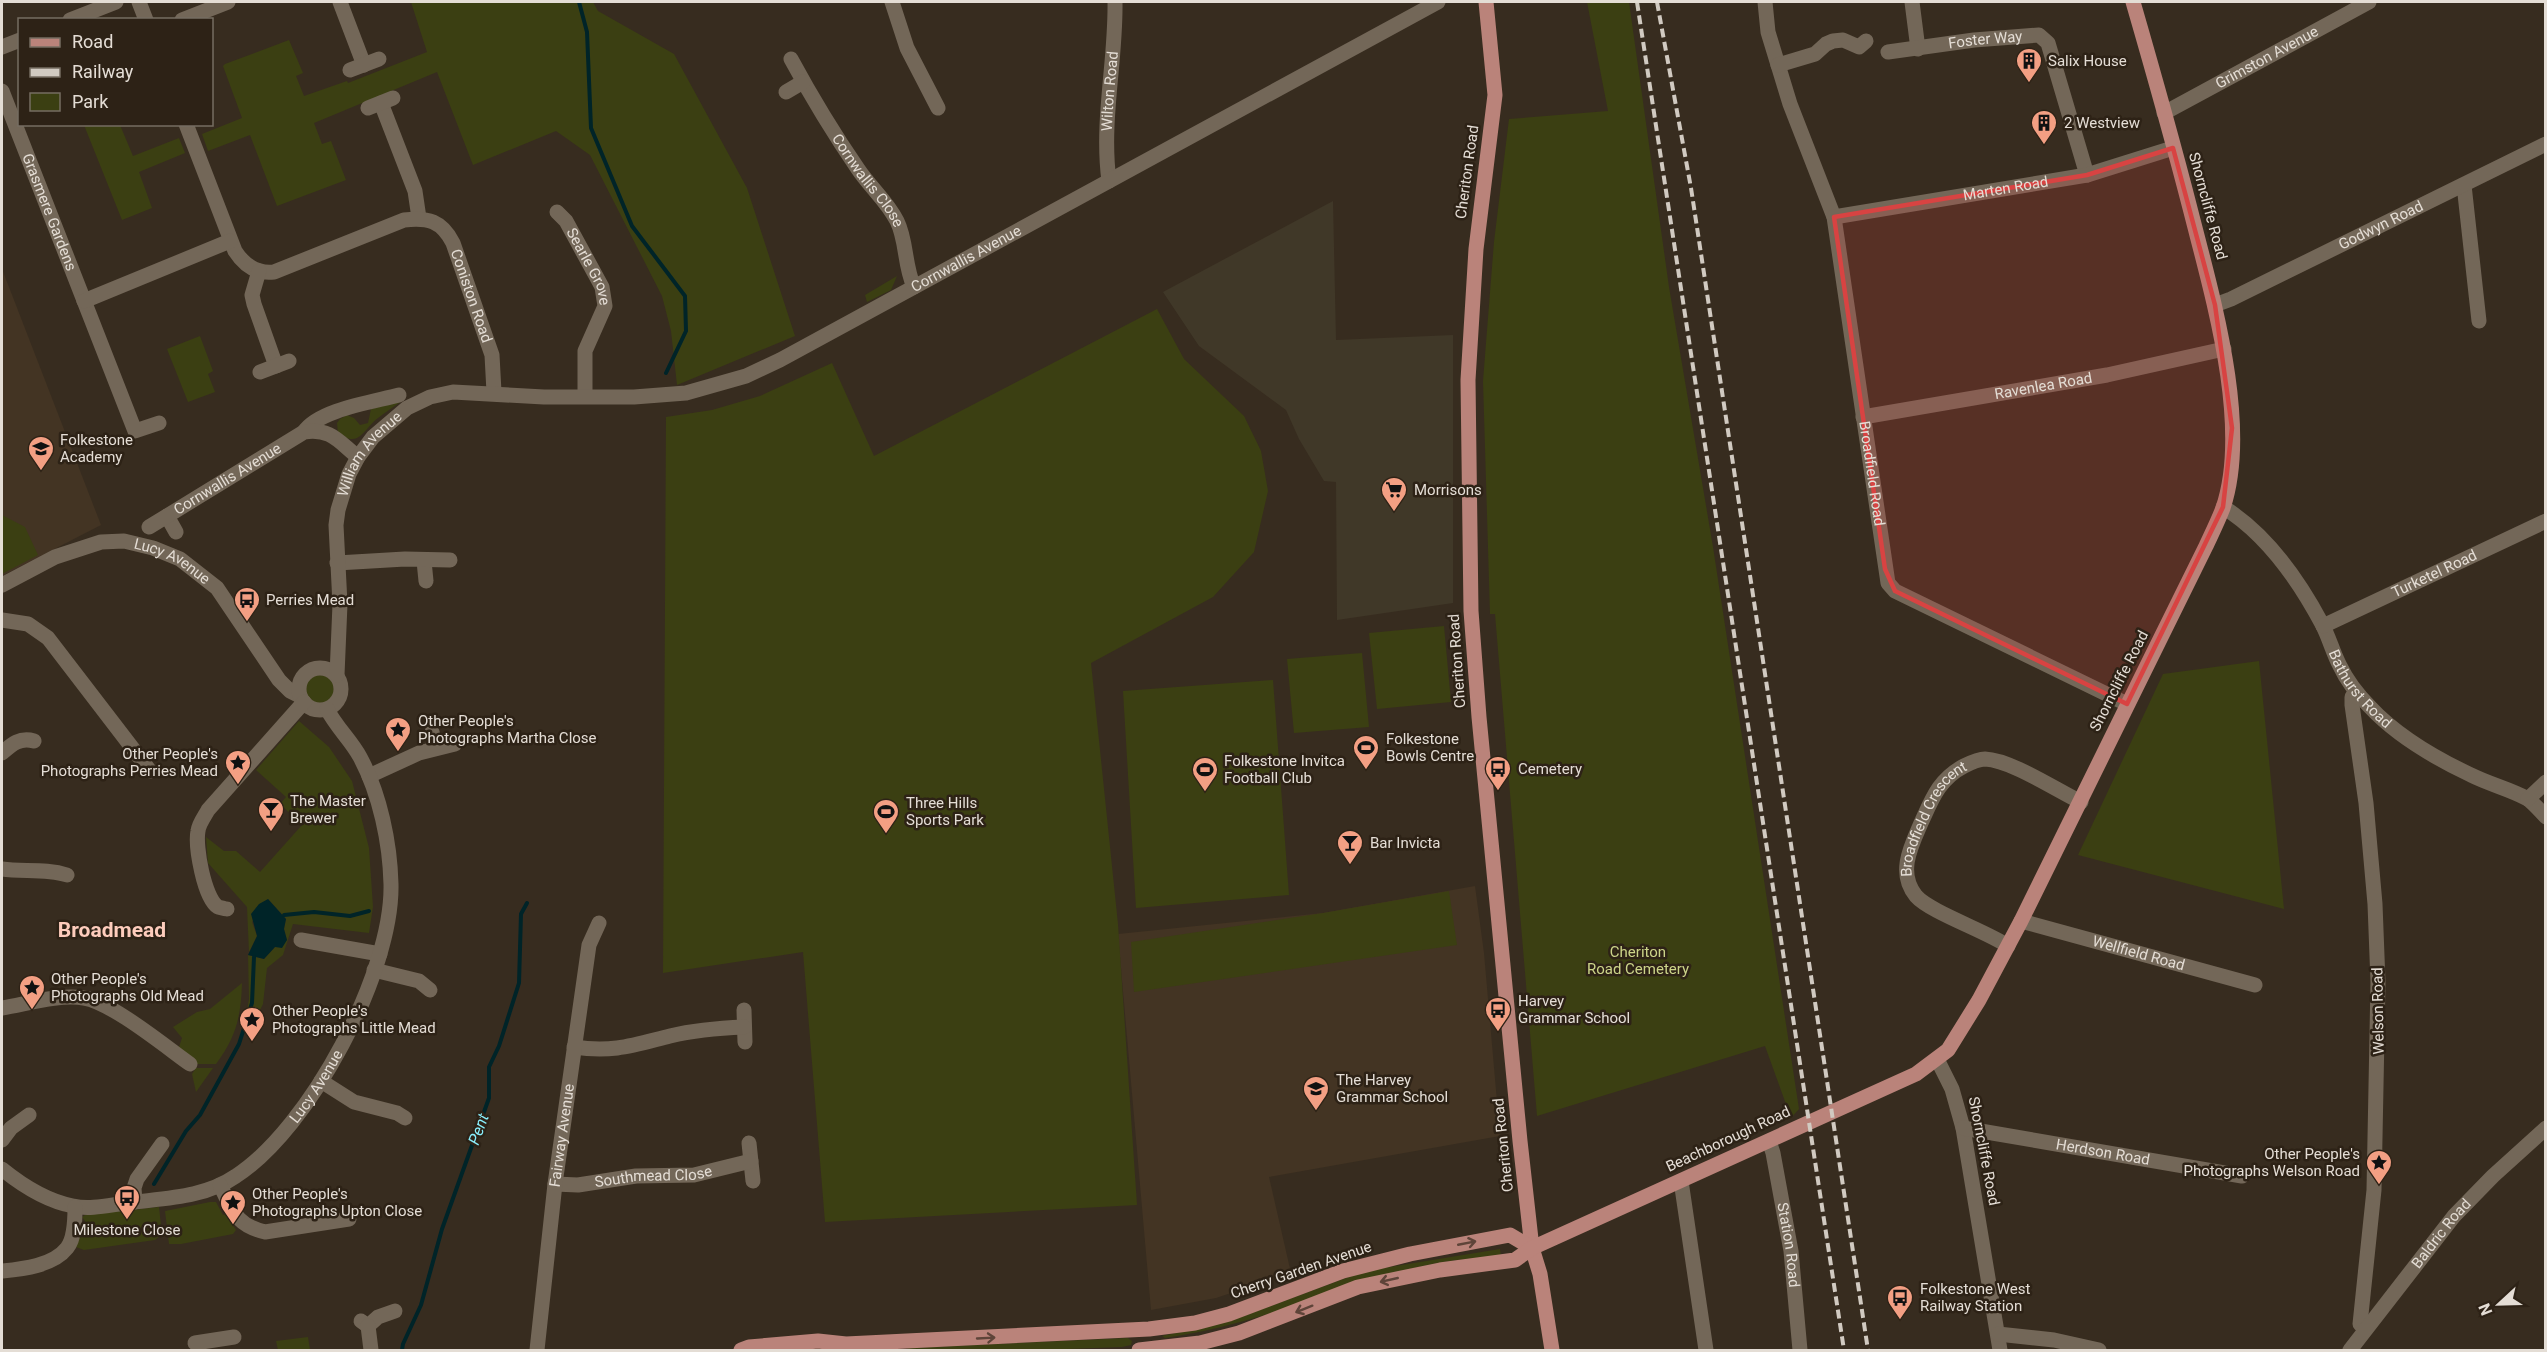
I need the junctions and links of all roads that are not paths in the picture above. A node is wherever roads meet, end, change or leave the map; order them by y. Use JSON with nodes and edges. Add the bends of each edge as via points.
{"nodes":[{"id":1,"x":116,"y":2,"type":"edge"},
{"id":2,"x":139,"y":2,"type":"edge"},
{"id":3,"x":228,"y":2,"type":"edge"},
{"id":4,"x":340,"y":2,"type":"edge"},
{"id":5,"x":892,"y":2,"type":"edge"},
{"id":6,"x":1115,"y":2,"type":"edge"},
{"id":7,"x":1438,"y":2,"type":"edge"},
{"id":8,"x":1486,"y":2,"type":"edge"},
{"id":9,"x":1766,"y":2,"type":"edge"},
{"id":10,"x":1912,"y":2,"type":"edge"},
{"id":11,"x":2133,"y":2,"type":"edge"},
{"id":12,"x":2369,"y":2,"type":"edge"},
{"id":13,"x":75,"y":18,"type":"edge"},
{"id":14,"x":145,"y":18,"type":"edge"},
{"id":15,"x":187,"y":18,"type":"edge"},
{"id":16,"x":18,"y":41,"type":"edge"},
{"id":17,"x":1866,"y":41,"type":"dead end"},
{"id":18,"x":2,"y":47,"type":"edge"},
{"id":19,"x":1918,"y":49,"type":"junction"},
{"id":20,"x":1888,"y":52,"type":"dead end"},
{"id":21,"x":379,"y":59,"type":"dead end"},
{"id":22,"x":791,"y":59,"type":"dead end"},
{"id":23,"x":1778,"y":65,"type":"junction"},
{"id":24,"x":803,"y":82,"type":"junction"},
{"id":25,"x":2,"y":90,"type":"edge"},
{"id":26,"x":786,"y":92,"type":"dead end"},
{"id":27,"x":381,"y":103,"type":"dead end"},
{"id":28,"x":938,"y":108,"type":"dead end"},
{"id":29,"x":2164,"y":113,"type":"junction"},
{"id":30,"x":187,"y":126,"type":"edge"},
{"id":31,"x":2546,"y":144,"type":"edge"},
{"id":32,"x":2173,"y":148,"type":"junction"},
{"id":33,"x":2087,"y":175,"type":"junction"},
{"id":34,"x":1109,"y":181,"type":"junction"},
{"id":35,"x":2464,"y":185,"type":"junction"},
{"id":36,"x":557,"y":212,"type":"dead end"},
{"id":37,"x":1834,"y":217,"type":"junction"},
{"id":38,"x":419,"y":218,"type":"junction"},
{"id":39,"x":230,"y":241,"type":"junction"},
{"id":40,"x":259,"y":271,"type":"junction"},
{"id":41,"x":914,"y":287,"type":"junction"},
{"id":42,"x":84,"y":300,"type":"junction"},
{"id":43,"x":2215,"y":305,"type":"junction"},
{"id":44,"x":2479,"y":321,"type":"dead end"},
{"id":45,"x":2224,"y":350,"type":"junction"},
{"id":46,"x":260,"y":372,"type":"dead end"},
{"id":47,"x":463,"y":392,"type":"joint"},
{"id":48,"x":494,"y":392,"type":"junction"},
{"id":49,"x":399,"y":395,"type":"dead end"},
{"id":50,"x":585,"y":396,"type":"junction"},
{"id":51,"x":1863,"y":417,"type":"junction"},
{"id":52,"x":159,"y":423,"type":"dead end"},
{"id":53,"x":304,"y":432,"type":"junction"},
{"id":54,"x":358,"y":457,"type":"junction"},
{"id":55,"x":2223,"y":507,"type":"junction"},
{"id":56,"x":167,"y":516,"type":"junction"},
{"id":57,"x":2546,"y":521,"type":"edge"},
{"id":58,"x":149,"y":527,"type":"dead end"},
{"id":59,"x":176,"y":532,"type":"dead end"},
{"id":60,"x":450,"y":560,"type":"dead end"},
{"id":61,"x":423,"y":561,"type":"junction"},
{"id":62,"x":337,"y":563,"type":"junction"},
{"id":63,"x":426,"y":580,"type":"dead end"},
{"id":64,"x":2,"y":585,"type":"edge"},
{"id":65,"x":2,"y":620,"type":"edge"},
{"id":66,"x":2323,"y":626,"type":"junction"},
{"id":67,"x":336,"y":654,"type":"junction"},
{"id":68,"x":318,"y":668,"type":"junction"},
{"id":69,"x":276,"y":674,"type":"junction"},
{"id":70,"x":303,"y":675,"type":"junction"},
{"id":71,"x":337,"y":675,"type":"junction"},
{"id":72,"x":2356,"y":692,"type":"junction"},
{"id":73,"x":302,"y":699,"type":"junction"},
{"id":74,"x":2127,"y":704,"type":"junction"},
{"id":75,"x":327,"y":709,"type":"junction"},
{"id":76,"x":432,"y":732,"type":"dead end"},
{"id":77,"x":34,"y":741,"type":"dead end"},
{"id":78,"x":455,"y":744,"type":"dead end"},
{"id":79,"x":436,"y":748,"type":"junction"},
{"id":80,"x":2,"y":753,"type":"edge"},
{"id":81,"x":150,"y":771,"type":"dead end"},
{"id":82,"x":369,"y":776,"type":"junction"},
{"id":83,"x":2546,"y":782,"type":"edge"},
{"id":84,"x":2528,"y":799,"type":"junction"},
{"id":85,"x":2080,"y":802,"type":"junction"},
{"id":86,"x":2546,"y":818,"type":"edge"},
{"id":87,"x":2,"y":869,"type":"edge"},
{"id":88,"x":67,"y":874,"type":"dead end"},
{"id":89,"x":226,"y":909,"type":"dead end"},
{"id":90,"x":2021,"y":921,"type":"junction"},
{"id":91,"x":599,"y":923,"type":"dead end"},
{"id":92,"x":302,"y":940,"type":"dead end"},
{"id":93,"x":2008,"y":946,"type":"junction"},
{"id":94,"x":380,"y":954,"type":"junction"},
{"id":95,"x":374,"y":970,"type":"junction"},
{"id":96,"x":2255,"y":985,"type":"dead end"},
{"id":97,"x":430,"y":990,"type":"dead end"},
{"id":98,"x":2,"y":1008,"type":"edge"},
{"id":99,"x":744,"y":1010,"type":"dead end"},
{"id":100,"x":744,"y":1027,"type":"junction"},
{"id":101,"x":745,"y":1042,"type":"dead end"},
{"id":102,"x":574,"y":1047,"type":"junction"},
{"id":103,"x":1936,"y":1059,"type":"junction"},
{"id":104,"x":190,"y":1064,"type":"dead end"},
{"id":105,"x":321,"y":1081,"type":"junction"},
{"id":106,"x":29,"y":1115,"type":"dead end"},
{"id":107,"x":405,"y":1118,"type":"dead end"},
{"id":108,"x":1963,"y":1128,"type":"junction"},
{"id":109,"x":2546,"y":1128,"type":"edge"},
{"id":110,"x":2,"y":1140,"type":"edge"},
{"id":111,"x":1769,"y":1141,"type":"junction"},
{"id":112,"x":749,"y":1143,"type":"dead end"},
{"id":113,"x":162,"y":1144,"type":"dead end"},
{"id":114,"x":751,"y":1161,"type":"junction"},
{"id":115,"x":2,"y":1169,"type":"edge"},
{"id":116,"x":2242,"y":1176,"type":"dead end"},
{"id":117,"x":1681,"y":1180,"type":"junction"},
{"id":118,"x":753,"y":1181,"type":"dead end"},
{"id":119,"x":555,"y":1184,"type":"junction"},
{"id":120,"x":219,"y":1185,"type":"junction"},
{"id":121,"x":135,"y":1202,"type":"junction"},
{"id":122,"x":75,"y":1207,"type":"junction"},
{"id":123,"x":349,"y":1219,"type":"dead end"},
{"id":124,"x":1532,"y":1248,"type":"junction"},
{"id":125,"x":2,"y":1272,"type":"edge"},
{"id":126,"x":395,"y":1311,"type":"dead end"},
{"id":127,"x":2366,"y":1329,"type":"junction"},
{"id":128,"x":1998,"y":1334,"type":"junction"},
{"id":129,"x":234,"y":1337,"type":"dead end"},
{"id":130,"x":195,"y":1343,"type":"dead end"},
{"id":131,"x":219,"y":1345,"type":"edge"},
{"id":132,"x":886,"y":1347,"type":"edge"},
{"id":133,"x":371,"y":1350,"type":"edge"},
{"id":134,"x":537,"y":1350,"type":"edge"},
{"id":135,"x":741,"y":1350,"type":"edge"},
{"id":136,"x":1139,"y":1350,"type":"edge"},
{"id":137,"x":1552,"y":1350,"type":"edge"},
{"id":138,"x":1706,"y":1350,"type":"edge"},
{"id":139,"x":1800,"y":1350,"type":"edge"},
{"id":140,"x":2000,"y":1350,"type":"edge"},
{"id":141,"x":2098,"y":1350,"type":"edge"},
{"id":142,"x":2350,"y":1350,"type":"edge"}],
"edges":[{"from":1,"to":13,"type":"street"},
{"from":2,"to":14,"type":"street"},
{"from":3,"to":15,"type":"street"},
{"from":4,"to":21,"type":"street","via":[[357,68]]},
{"from":5,"to":28,"type":"street","via":[[907,48]]},
{"from":6,"to":34,"type":"street","name":"Wilton Road","via":[[1106,142]]},
{"from":7,"to":34,"type":"street","name":"Cornwallis Avenue"},
{"from":8,"to":124,"type":"main road","name":"Cheriton Road","via":[[1495,95],[1476,249],[1468,380],[1471,611]]},
{"from":9,"to":23,"type":"street","name":"Broadfield Road","via":[[1768,32]]},
{"from":10,"to":19,"type":"street"},
{"from":11,"to":29,"type":"main road","name":"Shorncliffe Road"},
{"from":12,"to":29,"type":"street","name":"Grimston Avenue"},
{"from":16,"to":18,"type":"street"},
{"from":17,"to":23,"type":"street","via":[[1860,47],[1843,40],[1833,41],[1815,54]]},
{"from":19,"to":20,"type":"street","name":"Foster Way"},
{"from":19,"to":33,"type":"street","name":"Foster Way","via":[[2039,35],[2048,43]]},
{"from":22,"to":24,"type":"street","name":"Cornwallis Close"},
{"from":23,"to":37,"type":"street","name":"Broadfield Road"},
{"from":24,"to":26,"type":"street"},
{"from":24,"to":41,"type":"street","name":"Cornwallis Close","via":[[858,170],[897,221]]},
{"from":25,"to":42,"type":"street","name":"Grasmere Gardens"},
{"from":27,"to":38,"type":"street","via":[[415,191]]},
{"from":29,"to":32,"type":"main road","name":"Shorncliffe Road"},
{"from":30,"to":39,"type":"street"},
{"from":31,"to":35,"type":"street","name":"Godwyn Road"},
{"from":32,"to":33,"type":"street","name":"Marten Road"},
{"from":32,"to":43,"type":"main road","name":"Shorncliffe Road"},
{"from":33,"to":37,"type":"street","name":"Marten Road"},
{"from":34,"to":41,"type":"street","name":"Cornwallis Avenue"},
{"from":35,"to":43,"type":"street","name":"Godwyn Road"},
{"from":35,"to":44,"type":"street"},
{"from":36,"to":50,"type":"street","name":"Searle Grove","via":[[566,221],[602,287],[605,306],[585,351]]},
{"from":37,"to":51,"type":"street","name":"Broadfield Road"},
{"from":38,"to":40,"type":"street","via":[[404,220],[274,272]]},
{"from":38,"to":48,"type":"street","name":"Coniston Road","via":[[440,225],[453,243],[492,355]]},
{"from":39,"to":40,"type":"street","via":[[244,263]]},
{"from":39,"to":42,"type":"street"},
{"from":40,"to":46,"type":"street","via":[[252,295],[254,304],[282,363]]},
{"from":41,"to":50,"type":"street","name":"Cornwallis Avenue","via":[[780,360],[716,386],[660,397]]},
{"from":42,"to":52,"type":"street","name":"Grasmere Gardens","via":[[135,431]]},
{"from":43,"to":45,"type":"main road","name":"Shorncliffe Road"},
{"from":45,"to":51,"type":"street","name":"Ravenlea Road","via":[[2107,375]]},
{"from":45,"to":55,"type":"main road","name":"Shorncliffe Road","via":[[2232,428]]},
{"from":47,"to":48,"type":"street","name":"Cornwallis Avenue"},
{"from":47,"to":54,"type":"street","name":"William Avenue","via":[[439,393],[407,408],[373,437]]},
{"from":48,"to":50,"type":"street","name":"Cornwallis Avenue"},
{"from":49,"to":53,"type":"street","name":"Cornwallis Avenue","via":[[360,412],[310,423]]},
{"from":51,"to":74,"type":"street","name":"Broadfield Road","via":[[1885,570],[1895,591]]},
{"from":53,"to":54,"type":"street","via":[[320,430],[333,436]]},
{"from":53,"to":56,"type":"street","name":"Cornwallis Avenue"},
{"from":54,"to":62,"type":"street","name":"William Avenue","via":[[338,510]]},
{"from":55,"to":66,"type":"street","name":"Bathurst Road","via":[[2242,519],[2271,549],[2300,586]]},
{"from":55,"to":74,"type":"main road","name":"Shorncliffe Road"},
{"from":56,"to":58,"type":"street","name":"Cornwallis Avenue"},
{"from":56,"to":59,"type":"street"},
{"from":57,"to":66,"type":"street","name":"Turketel Road"},
{"from":60,"to":61,"type":"street"},
{"from":61,"to":62,"type":"street"},
{"from":61,"to":63,"type":"street"},
{"from":62,"to":67,"type":"street","name":"William Avenue","via":[[340,604]]},
{"from":64,"to":69,"type":"street","name":"Lucy Avenue","via":[[55,557],[102,542],[124,541],[153,548],[180,559],[217,588]]},
{"from":65,"to":81,"type":"street","via":[[28,624],[48,638]]},
{"from":66,"to":72,"type":"street","name":"Bathurst Road","via":[[2341,669]]},
{"from":67,"to":68,"type":"street"},
{"from":67,"to":71,"type":"street","name":"William Avenue"},
{"from":68,"to":70,"type":"street"},
{"from":68,"to":71,"type":"street"},
{"from":69,"to":70,"type":"street"},
{"from":69,"to":73,"type":"street","name":"Lucy Avenue"},
{"from":70,"to":73,"type":"street","via":[[299,686]]},
{"from":71,"to":75,"type":"street","via":[[341,695]]},
{"from":72,"to":84,"type":"street","name":"Bathurst Road","via":[[2385,722],[2430,753]]},
{"from":72,"to":127,"type":"street","name":"Welson Road","via":[[2352,705],[2366,803],[2379,982],[2374,1190],[2360,1324]]},
{"from":73,"to":75,"type":"street","via":[[314,709]]},
{"from":73,"to":89,"type":"street","via":[[208,810],[198,831],[201,867],[213,902]]},
{"from":74,"to":85,"type":"main road","name":"Shorncliffe Road"},
{"from":75,"to":82,"type":"street","name":"Lucy Avenue"},
{"from":76,"to":79,"type":"street"},
{"from":77,"to":80,"type":"street","via":[[17,741]]},
{"from":78,"to":79,"type":"street"},
{"from":79,"to":82,"type":"street"},
{"from":82,"to":94,"type":"street","name":"Lucy Avenue","via":[[384,830],[391,883]]},
{"from":83,"to":84,"type":"street"},
{"from":84,"to":86,"type":"street","name":"Bathurst Road"},
{"from":85,"to":90,"type":"main road","name":"Shorncliffe Road"},
{"from":85,"to":93,"type":"street","name":"Broadfield Crescent","via":[[2004,763],[1984,759],[1952,773],[1936,790],[1910,849],[1906,874],[1910,886],[1926,904]]},
{"from":87,"to":88,"type":"street"},
{"from":90,"to":93,"type":"main road","name":"Shorncliffe Road"},
{"from":90,"to":96,"type":"street","name":"Wellfield Road"},
{"from":91,"to":102,"type":"street","name":"Fairway Avenue","via":[[589,945]]},
{"from":92,"to":94,"type":"street"},
{"from":93,"to":103,"type":"main road","name":"Shorncliffe Road","via":[[1948,1050]]},
{"from":94,"to":95,"type":"street","name":"Lucy Avenue"},
{"from":95,"to":97,"type":"street","via":[[419,981]]},
{"from":95,"to":105,"type":"street","name":"Lucy Avenue","via":[[350,1029]]},
{"from":98,"to":104,"type":"street","via":[[86,998],[170,1041]]},
{"from":99,"to":100,"type":"street"},
{"from":100,"to":101,"type":"street"},
{"from":100,"to":102,"type":"street","via":[[701,1030],[630,1048]]},
{"from":102,"to":119,"type":"street","name":"Fairway Avenue"},
{"from":103,"to":108,"type":"street","name":"Shorncliffe Road","via":[[1952,1089]]},
{"from":103,"to":111,"type":"main road","name":"Beachborough Road","via":[[1916,1074]]},
{"from":105,"to":107,"type":"street","via":[[354,1102]]},
{"from":105,"to":120,"type":"street","name":"Lucy Avenue","via":[[273,1144],[236,1177]]},
{"from":106,"to":110,"type":"street"},
{"from":108,"to":116,"type":"street","name":"Herdson Road"},
{"from":108,"to":128,"type":"street","name":"Shorncliffe Road"},
{"from":109,"to":127,"type":"street","name":"Baldric Road","via":[[2454,1216]]},
{"from":111,"to":117,"type":"main road","name":"Beachborough Road"},
{"from":111,"to":139,"type":"street","name":"Station Road","via":[[1791,1251]]},
{"from":112,"to":114,"type":"street"},
{"from":113,"to":121,"type":"street","via":[[137,1179]]},
{"from":114,"to":118,"type":"street"},
{"from":114,"to":119,"type":"street","name":"Southmead Close","via":[[694,1175]]},
{"from":115,"to":122,"type":"street","name":"Lucy Avenue","via":[[38,1193]]},
{"from":117,"to":124,"type":"main road","name":"Beachborough Road"},
{"from":117,"to":138,"type":"street"},
{"from":119,"to":134,"type":"street","name":"Fairway Avenue"},
{"from":120,"to":121,"type":"street","name":"Lucy Avenue","via":[[181,1197]]},
{"from":120,"to":123,"type":"street","via":[[237,1217],[246,1226],[266,1232],[321,1216]]},
{"from":121,"to":122,"type":"street","name":"Lucy Avenue"},
{"from":122,"to":125,"type":"street","via":[[67,1249],[40,1265]]},
{"from":132,"to":124,"type":"main road","name":"Cherry Garden Avenue","one_way":true,"via":[[1195,1323],[1379,1261],[1510,1235]]},
{"from":124,"to":136,"type":"main road","one_way":true,"via":[[1515,1260],[1358,1287],[1239,1333],[1200,1343]]},
{"from":124,"to":137,"type":"main road","name":"Cheriton Road"},
{"from":126,"to":133,"type":"street","via":[[365,1323]]},
{"from":127,"to":142,"type":"street","name":"Baldric Road"},
{"from":128,"to":140,"type":"street","name":"Shorncliffe Road"},
{"from":128,"to":141,"type":"street"},
{"from":129,"to":131,"type":"street"},
{"from":130,"to":131,"type":"street"},
{"from":132,"to":135,"type":"main road","name":"Cherry Garden Avenue","via":[[818,1341]]}]}
